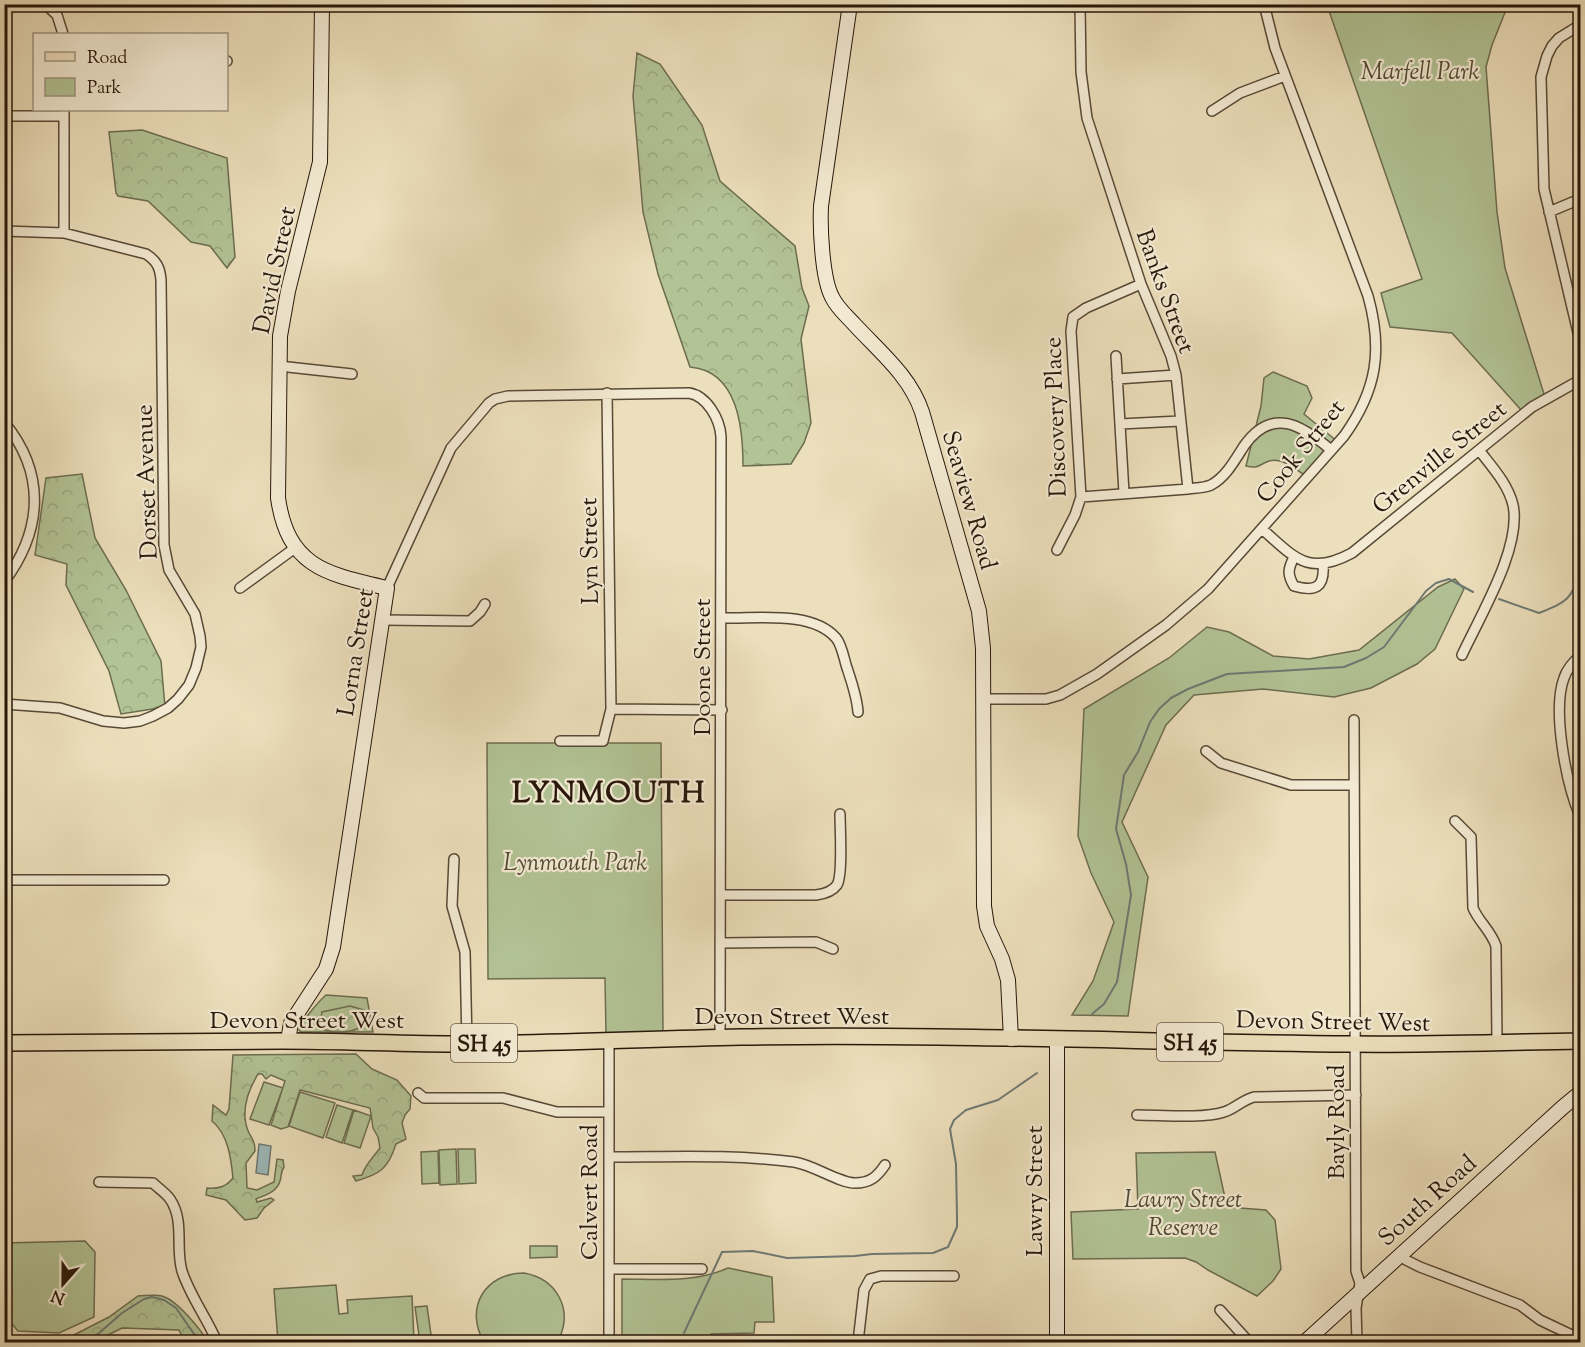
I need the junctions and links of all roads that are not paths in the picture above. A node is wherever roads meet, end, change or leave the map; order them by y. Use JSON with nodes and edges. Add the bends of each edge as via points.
{"nodes":[{"id":1,"x":45,"y":4,"type":"edge"},
{"id":2,"x":322,"y":4,"type":"edge"},
{"id":3,"x":850,"y":4,"type":"edge"},
{"id":4,"x":1080,"y":4,"type":"edge"},
{"id":5,"x":1264,"y":4,"type":"edge"},
{"id":6,"x":1581,"y":25,"type":"edge"},
{"id":7,"x":63,"y":33,"type":"edge"},
{"id":8,"x":1285,"y":76,"type":"junction"},
{"id":9,"x":1212,"y":111,"type":"dead end"},
{"id":10,"x":64,"y":113,"type":"edge"},
{"id":11,"x":4,"y":117,"type":"edge"},
{"id":12,"x":1581,"y":199,"type":"edge"},
{"id":13,"x":1549,"y":212,"type":"junction"},
{"id":14,"x":4,"y":231,"type":"edge"},
{"id":15,"x":64,"y":233,"type":"junction"},
{"id":16,"x":1141,"y":284,"type":"junction"},
{"id":17,"x":1581,"y":341,"type":"edge"},
{"id":18,"x":1116,"y":356,"type":"dead end"},
{"id":19,"x":279,"y":366,"type":"junction"},
{"id":20,"x":352,"y":374,"type":"dead end"},
{"id":21,"x":1176,"y":375,"type":"junction"},
{"id":22,"x":1117,"y":379,"type":"junction"},
{"id":23,"x":1581,"y":380,"type":"edge"},
{"id":24,"x":607,"y":393,"type":"junction"},
{"id":25,"x":1180,"y":421,"type":"junction"},
{"id":26,"x":4,"y":422,"type":"edge"},
{"id":27,"x":1120,"y":424,"type":"junction"},
{"id":28,"x":1330,"y":450,"type":"junction"},
{"id":29,"x":1479,"y":450,"type":"junction"},
{"id":30,"x":1188,"y":489,"type":"junction"},
{"id":31,"x":1124,"y":493,"type":"junction"},
{"id":32,"x":1081,"y":496,"type":"junction"},
{"id":33,"x":1262,"y":529,"type":"junction"},
{"id":34,"x":295,"y":548,"type":"junction"},
{"id":35,"x":1057,"y":550,"type":"dead end"},
{"id":36,"x":1294,"y":557,"type":"junction"},
{"id":37,"x":1323,"y":564,"type":"junction"},
{"id":38,"x":4,"y":582,"type":"edge"},
{"id":39,"x":240,"y":588,"type":"dead end"},
{"id":40,"x":387,"y":588,"type":"junction"},
{"id":41,"x":485,"y":604,"type":"dead end"},
{"id":42,"x":722,"y":618,"type":"junction"},
{"id":43,"x":382,"y":620,"type":"junction"},
{"id":44,"x":1462,"y":655,"type":"dead end"},
{"id":45,"x":1581,"y":656,"type":"edge"},
{"id":46,"x":983,"y":699,"type":"junction"},
{"id":47,"x":4,"y":704,"type":"edge"},
{"id":48,"x":611,"y":709,"type":"junction"},
{"id":49,"x":722,"y":710,"type":"junction"},
{"id":50,"x":858,"y":712,"type":"dead end"},
{"id":51,"x":1354,"y":720,"type":"dead end"},
{"id":52,"x":560,"y":741,"type":"dead end"},
{"id":53,"x":1206,"y":751,"type":"dead end"},
{"id":54,"x":1354,"y":785,"type":"junction"},
{"id":55,"x":840,"y":814,"type":"dead end"},
{"id":56,"x":1581,"y":816,"type":"edge"},
{"id":57,"x":1455,"y":821,"type":"dead end"},
{"id":58,"x":454,"y":859,"type":"dead end"},
{"id":59,"x":4,"y":880,"type":"edge"},
{"id":60,"x":164,"y":880,"type":"dead end"},
{"id":61,"x":722,"y":895,"type":"junction"},
{"id":62,"x":722,"y":943,"type":"junction"},
{"id":63,"x":833,"y":949,"type":"dead end"},
{"id":64,"x":720,"y":1038,"type":"junction"},
{"id":65,"x":1011,"y":1039,"type":"junction"},
{"id":66,"x":1057,"y":1040,"type":"junction"},
{"id":67,"x":288,"y":1041,"type":"junction"},
{"id":68,"x":1581,"y":1041,"type":"edge"},
{"id":69,"x":609,"y":1042,"type":"junction"},
{"id":70,"x":1497,"y":1042,"type":"junction"},
{"id":71,"x":4,"y":1043,"type":"edge"},
{"id":72,"x":467,"y":1044,"type":"junction"},
{"id":73,"x":1354,"y":1044,"type":"junction"},
{"id":74,"x":1581,"y":1092,"type":"edge"},
{"id":75,"x":418,"y":1093,"type":"dead end"},
{"id":76,"x":1356,"y":1095,"type":"junction"},
{"id":77,"x":609,"y":1112,"type":"junction"},
{"id":78,"x":1137,"y":1114,"type":"dead end"},
{"id":79,"x":609,"y":1157,"type":"junction"},
{"id":80,"x":885,"y":1165,"type":"dead end"},
{"id":81,"x":99,"y":1182,"type":"dead end"},
{"id":82,"x":1401,"y":1255,"type":"junction"},
{"id":83,"x":609,"y":1269,"type":"junction"},
{"id":84,"x":702,"y":1269,"type":"dead end"},
{"id":85,"x":954,"y":1276,"type":"dead end"},
{"id":86,"x":1358,"y":1294,"type":"junction"},
{"id":87,"x":1220,"y":1310,"type":"dead end"},
{"id":88,"x":1581,"y":1339,"type":"edge"},
{"id":89,"x":217,"y":1342,"type":"edge"},
{"id":90,"x":609,"y":1342,"type":"edge"},
{"id":91,"x":858,"y":1342,"type":"edge"},
{"id":92,"x":1057,"y":1342,"type":"edge"},
{"id":93,"x":1250,"y":1342,"type":"edge"},
{"id":94,"x":1305,"y":1342,"type":"edge"},
{"id":95,"x":1357,"y":1342,"type":"edge"}],
"edges":[{"from":1,"to":7,"type":"street","via":[[57,15]]},
{"from":2,"to":19,"type":"street","name":"David Street","via":[[320,162],[283,312]]},
{"from":3,"to":46,"type":"street","name":"Seaview Road","via":[[821,206],[827,288],[838,306],[907,381],[918,402],[978,611]]},
{"from":4,"to":16,"type":"street","name":"Banks Street","via":[[1081,72],[1087,118]]},
{"from":5,"to":8,"type":"street","name":"Cook Street"},
{"from":6,"to":13,"type":"street","via":[[1552,46],[1541,77],[1544,189]]},
{"from":8,"to":9,"type":"street","via":[[1240,93]]},
{"from":8,"to":28,"type":"street","name":"Cook Street","via":[[1375,320],[1376,360],[1371,382],[1356,419]]},
{"from":10,"to":11,"type":"street"},
{"from":10,"to":15,"type":"street"},
{"from":12,"to":13,"type":"street"},
{"from":13,"to":17,"type":"street"},
{"from":14,"to":15,"type":"street","name":"Dorset Avenue"},
{"from":15,"to":47,"type":"street","name":"Dorset Avenue","via":[[146,254],[159,266],[164,545],[169,570],[195,614],[201,647],[194,676],[184,693],[168,708],[140,721],[114,723],[60,708]]},
{"from":16,"to":21,"type":"street","name":"Banks Street"},
{"from":16,"to":32,"type":"street","name":"Discovery Place","via":[[1073,317]]},
{"from":18,"to":22,"type":"street"},
{"from":19,"to":20,"type":"street"},
{"from":19,"to":34,"type":"street","name":"David Street","via":[[278,498],[287,536]]},
{"from":21,"to":22,"type":"street"},
{"from":21,"to":25,"type":"street","name":"Banks Street"},
{"from":22,"to":27,"type":"street"},
{"from":23,"to":29,"type":"street","name":"Grenville Street","via":[[1532,407]]},
{"from":24,"to":40,"type":"street","name":"Lorna Street","via":[[508,396],[489,403],[451,448]]},
{"from":24,"to":42,"type":"street","name":"Doone Street","via":[[693,393],[703,399],[716,417],[722,437]]},
{"from":24,"to":48,"type":"street","name":"Lyn Street"},
{"from":25,"to":27,"type":"street"},
{"from":25,"to":30,"type":"street","name":"Banks Street"},
{"from":26,"to":38,"type":"street","via":[[27,459],[35,502],[31,535],[17,566]]},
{"from":27,"to":31,"type":"street"},
{"from":28,"to":30,"type":"street","via":[[1297,425],[1272,424],[1253,435],[1220,479],[1205,487]]},
{"from":28,"to":33,"type":"street","name":"Cook Street"},
{"from":29,"to":37,"type":"street","name":"Grenville Street","via":[[1352,553]]},
{"from":29,"to":44,"type":"street","via":[[1509,493],[1514,531],[1508,556]]},
{"from":30,"to":31,"type":"street"},
{"from":31,"to":32,"type":"street"},
{"from":32,"to":35,"type":"street","name":"Discovery Place"},
{"from":33,"to":36,"type":"street"},
{"from":33,"to":46,"type":"street","name":"Cook Street","via":[[1166,626],[1074,689],[1046,699]]},
{"from":34,"to":39,"type":"street"},
{"from":34,"to":40,"type":"street","name":"David Street","via":[[329,572]]},
{"from":36,"to":37,"type":"street"},
{"from":36,"to":37,"type":"street","via":[[1288,576],[1293,586],[1304,589],[1319,586],[1324,576]]},
{"from":40,"to":43,"type":"street","name":"Lorna Street"},
{"from":41,"to":43,"type":"street","via":[[470,621]]},
{"from":42,"to":49,"type":"street","name":"Doone Street"},
{"from":42,"to":50,"type":"street","via":[[796,619],[826,629],[838,640],[857,696]]},
{"from":43,"to":67,"type":"street","name":"Lorna Street","via":[[333,947],[326,969],[291,1023]]},
{"from":45,"to":56,"type":"street","via":[[1567,670],[1560,702],[1567,770]]},
{"from":46,"to":65,"type":"street","name":"Seaview Road","via":[[984,917],[1008,980]]},
{"from":48,"to":49,"type":"street"},
{"from":48,"to":52,"type":"street","name":"Lyn Street","via":[[603,741]]},
{"from":49,"to":61,"type":"street","name":"Doone Street"},
{"from":51,"to":54,"type":"street","name":"Bayly Road"},
{"from":53,"to":54,"type":"street","via":[[1221,763],[1285,784]]},
{"from":54,"to":73,"type":"street","name":"Bayly Road"},
{"from":55,"to":61,"type":"street","via":[[840,874],[831,891],[816,895]]},
{"from":57,"to":70,"type":"street","via":[[1471,837],[1473,908],[1496,946]]},
{"from":58,"to":72,"type":"street","via":[[453,906],[465,952]]},
{"from":59,"to":60,"type":"street"},
{"from":61,"to":62,"type":"street","name":"Doone Street"},
{"from":62,"to":63,"type":"street","via":[[816,942]]},
{"from":62,"to":64,"type":"street","name":"Doone Street"},
{"from":64,"to":65,"type":"main road","name":"Devon Street West","number":"SH 45"},
{"from":64,"to":69,"type":"main road","name":"Devon Street West","number":"SH 45"},
{"from":65,"to":66,"type":"main road","name":"Devon Street West","number":"SH 45"},
{"from":66,"to":73,"type":"main road","name":"Devon Street West","number":"SH 45"},
{"from":66,"to":92,"type":"street","name":"Lawry Street"},
{"from":67,"to":71,"type":"main road","name":"Devon Street West","number":"SH 45"},
{"from":67,"to":72,"type":"main road","name":"Devon Street West","number":"SH 45"},
{"from":68,"to":70,"type":"main road","name":"Devon Street West","number":"SH 45"},
{"from":69,"to":72,"type":"main road","name":"Devon Street West","number":"SH 45"},
{"from":69,"to":77,"type":"street","name":"Calvert Road"},
{"from":70,"to":73,"type":"main road","name":"Devon Street West","number":"SH 45"},
{"from":73,"to":76,"type":"street","name":"Bayly Road"},
{"from":74,"to":82,"type":"street","name":"South Road"},
{"from":75,"to":77,"type":"street","via":[[424,1098],[503,1098],[556,1112]]},
{"from":76,"to":78,"type":"street","via":[[1246,1099],[1226,1112],[1212,1114]]},
{"from":76,"to":86,"type":"street","name":"Bayly Road"},
{"from":77,"to":79,"type":"street","name":"Calvert Road"},
{"from":79,"to":80,"type":"street","via":[[755,1157],[806,1164],[852,1183],[876,1178]]},
{"from":79,"to":83,"type":"street","name":"Calvert Road"},
{"from":81,"to":89,"type":"street","via":[[153,1183],[169,1198],[176,1212],[182,1272]]},
{"from":82,"to":86,"type":"street","name":"South Road"},
{"from":82,"to":88,"type":"street","via":[[1420,1267],[1520,1305],[1540,1320]]},
{"from":83,"to":84,"type":"street"},
{"from":83,"to":90,"type":"street","name":"Calvert Road"},
{"from":85,"to":91,"type":"street","via":[[870,1279],[864,1290]]},
{"from":86,"to":94,"type":"street","name":"South Road"},
{"from":86,"to":95,"type":"street","name":"Bayly Road"},
{"from":87,"to":93,"type":"street"}]}
